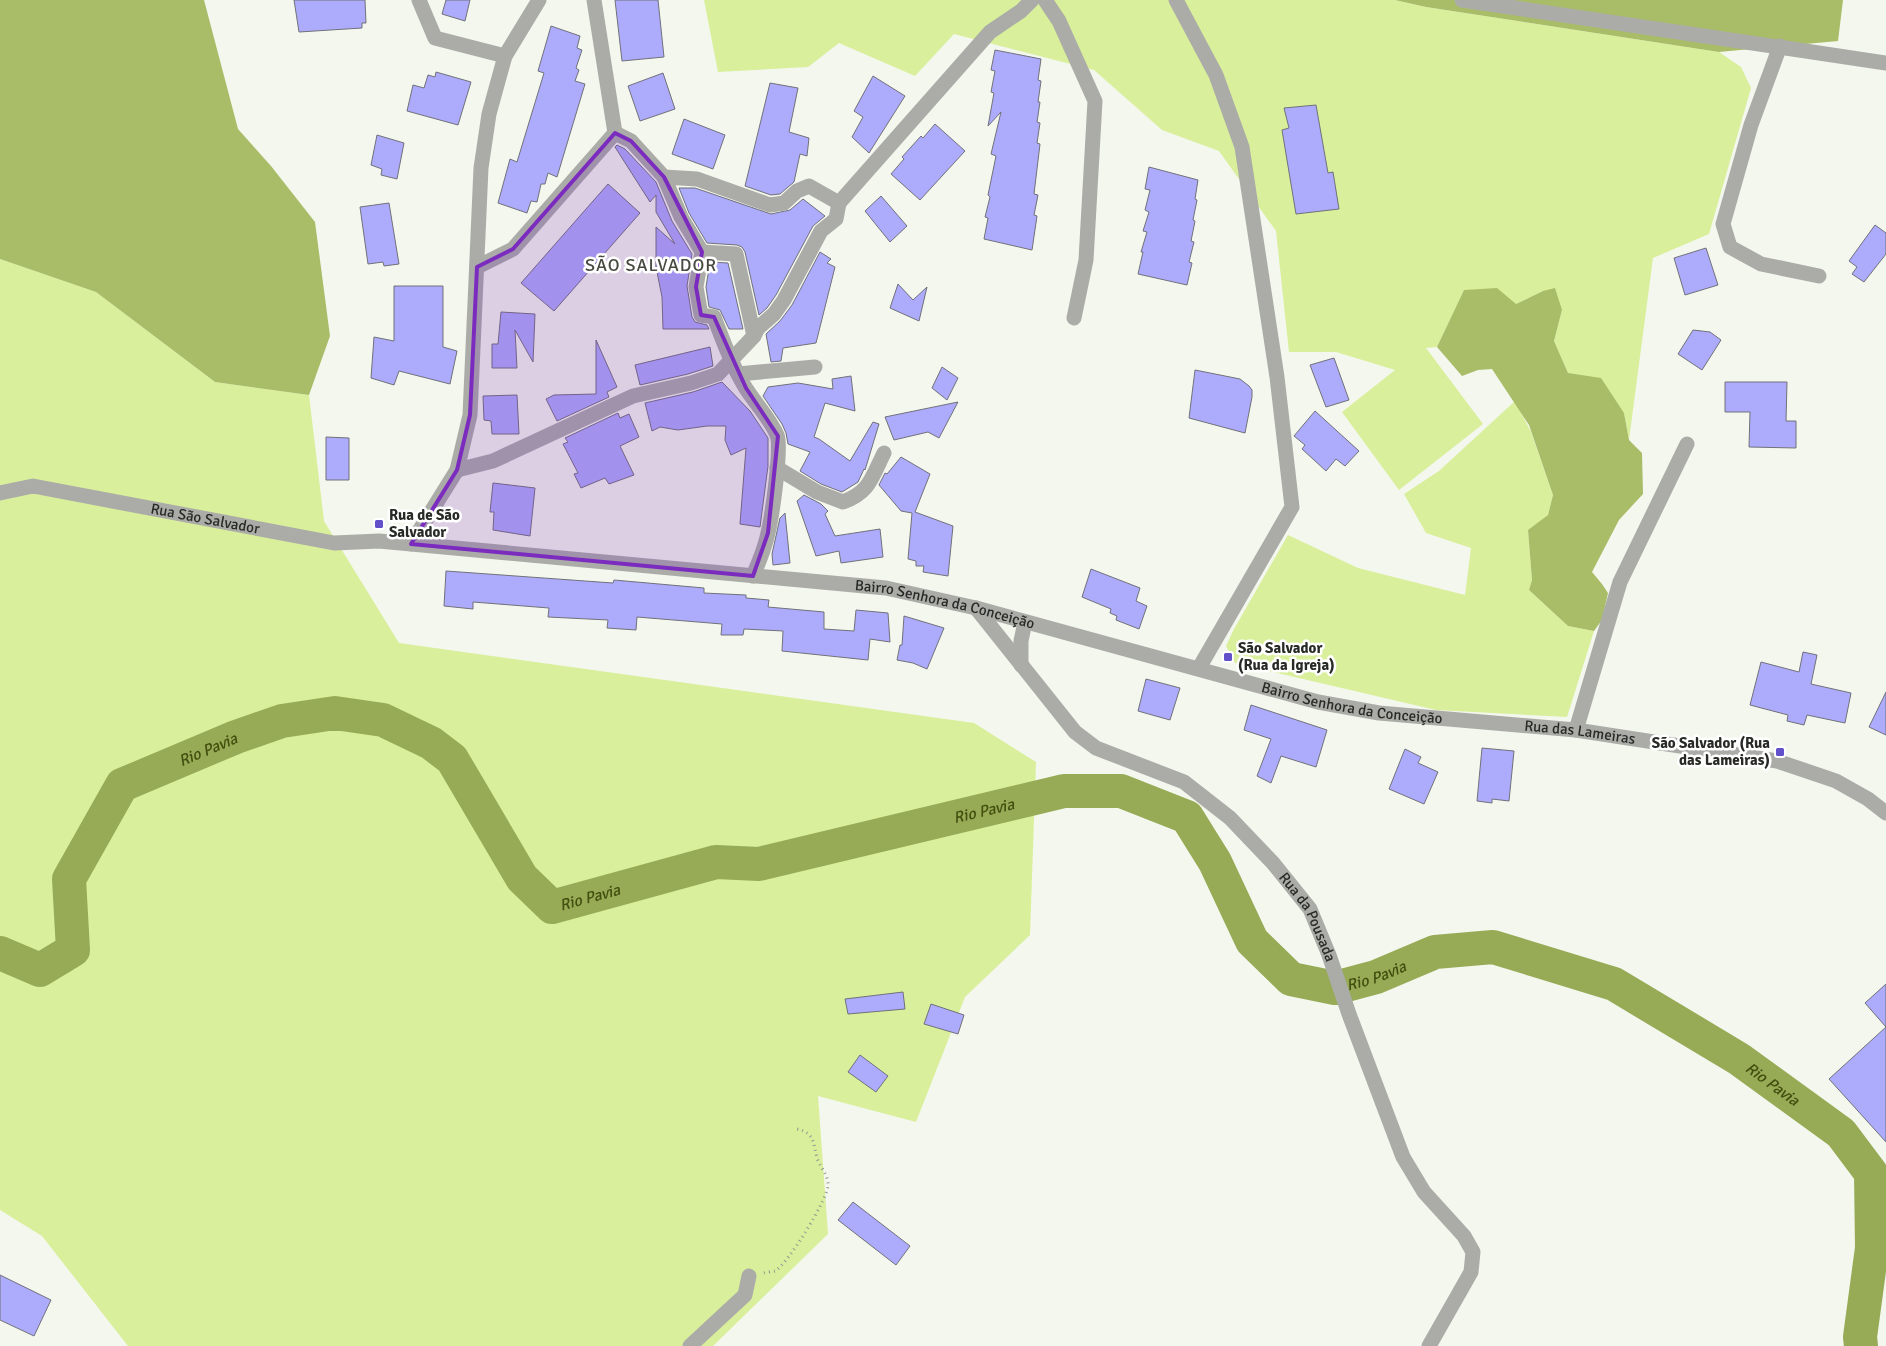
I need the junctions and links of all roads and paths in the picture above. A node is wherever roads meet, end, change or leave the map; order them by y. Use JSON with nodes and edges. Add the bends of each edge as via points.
{"nodes":[{"id":1,"x":419,"y":0,"type":"edge"},
{"id":2,"x":539,"y":0,"type":"edge"},
{"id":3,"x":1032,"y":0,"type":"edge"},
{"id":4,"x":1045,"y":0,"type":"edge"},
{"id":5,"x":1176,"y":0,"type":"edge"},
{"id":6,"x":1462,"y":0,"type":"edge"},
{"id":7,"x":591,"y":2,"type":"edge"},
{"id":8,"x":1780,"y":46,"type":"junction"},
{"id":9,"x":504,"y":56,"type":"junction"},
{"id":10,"x":1886,"y":63,"type":"edge"},
{"id":11,"x":615,"y":133,"type":"junction"},
{"id":12,"x":664,"y":177,"type":"junction"},
{"id":13,"x":839,"y":203,"type":"junction"},
{"id":14,"x":702,"y":252,"type":"junction"},
{"id":15,"x":477,"y":267,"type":"junction"},
{"id":16,"x":1819,"y":276,"type":"dead end"},
{"id":17,"x":1074,"y":318,"type":"dead end"},
{"id":18,"x":754,"y":336,"type":"junction"},
{"id":19,"x":731,"y":360,"type":"junction"},
{"id":20,"x":815,"y":367,"type":"dead end"},
{"id":21,"x":738,"y":374,"type":"junction"},
{"id":22,"x":1687,"y":444,"type":"dead end"},
{"id":23,"x":884,"y":453,"type":"dead end"},
{"id":24,"x":777,"y":468,"type":"junction"},
{"id":25,"x":457,"y":470,"type":"junction"},
{"id":26,"x":0,"y":493,"type":"edge"},
{"id":27,"x":410,"y":544,"type":"junction"},
{"id":28,"x":753,"y":576,"type":"junction"},
{"id":29,"x":976,"y":608,"type":"junction"},
{"id":30,"x":1025,"y":622,"type":"junction"},
{"id":31,"x":1021,"y":665,"type":"junction"},
{"id":32,"x":1199,"y":668,"type":"junction"},
{"id":33,"x":1468,"y":721,"type":"joint"},
{"id":34,"x":1576,"y":730,"type":"junction"},
{"id":35,"x":1886,"y":813,"type":"edge"},
{"id":36,"x":797,"y":1129,"type":"dead end"},
{"id":37,"x":749,"y":1276,"type":"joint"},
{"id":38,"x":690,"y":1346,"type":"edge"},
{"id":39,"x":1429,"y":1346,"type":"edge"}],
"edges":[{"from":1,"to":9,"type":"street","via":[[435,38]]},
{"from":2,"to":9,"type":"street"},
{"from":3,"to":13,"type":"street","via":[[1022,11],[990,32]]},
{"from":4,"to":17,"type":"street","via":[[1059,21],[1095,101],[1086,260]]},
{"from":5,"to":32,"type":"street","via":[[1216,75],[1242,147],[1277,377],[1292,507]]},
{"from":6,"to":8,"type":"street"},
{"from":7,"to":11,"type":"street"},
{"from":8,"to":10,"type":"street"},
{"from":8,"to":16,"type":"street","via":[[1751,124],[1723,224],[1730,246],[1738,251],[1762,264]]},
{"from":9,"to":15,"type":"street","via":[[489,114],[481,168]]},
{"from":11,"to":12,"type":"street","via":[[631,141]]},
{"from":11,"to":15,"type":"street","via":[[513,249]]},
{"from":12,"to":13,"type":"street","via":[[697,179],[770,205],[784,203],[797,191],[809,186]]},
{"from":12,"to":14,"type":"street","via":[[681,217]]},
{"from":13,"to":18,"type":"street","via":[[836,219],[822,231],[784,300]]},
{"from":14,"to":18,"type":"street","via":[[736,254]]},
{"from":14,"to":19,"type":"street","via":[[696,287],[698,304],[701,315],[714,317]]},
{"from":15,"to":25,"type":"street","via":[[470,415]]},
{"from":18,"to":19,"type":"street"},
{"from":19,"to":21,"type":"street"},
{"from":19,"to":25,"type":"street","via":[[718,374],[633,396],[493,461]]},
{"from":20,"to":21,"type":"street"},
{"from":21,"to":24,"type":"street","via":[[778,436]]},
{"from":22,"to":34,"type":"street","via":[[1620,582]]},
{"from":23,"to":24,"type":"street","via":[[868,487],[843,502],[816,492]]},
{"from":24,"to":28,"type":"street","via":[[768,533]]},
{"from":25,"to":27,"type":"street"},
{"from":26,"to":27,"type":"street","name":"Rua São Salvador","via":[[33,486],[334,543],[379,541]]},
{"from":27,"to":28,"type":"street","name":"Bairro Senhora da Conceição"},
{"from":28,"to":29,"type":"street","name":"Bairro Senhora da Conceição","via":[[886,588]]},
{"from":29,"to":30,"type":"street","name":"Bairro Senhora da Conceição"},
{"from":29,"to":31,"type":"street","name":"Rua da Pousada"},
{"from":30,"to":31,"type":"street"},
{"from":30,"to":32,"type":"street","name":"Bairro Senhora da Conceição"},
{"from":31,"to":39,"type":"street","name":"Rua da Pousada","via":[[1075,732],[1096,748],[1184,782],[1230,818],[1310,909],[1403,1156],[1424,1192],[1464,1236],[1473,1252],[1471,1272]]},
{"from":32,"to":33,"type":"street","name":"Bairro Senhora da Conceição","via":[[1318,702],[1379,714]]},
{"from":33,"to":34,"type":"street","name":"Rua das Lameiras"},
{"from":34,"to":35,"type":"street","name":"Rua das Lameiras","via":[[1788,764],[1836,781]]},
{"from":36,"to":37,"type":"path","via":[[812,1137],[818,1160],[826,1174],[825,1198],[784,1263],[775,1271]]},
{"from":37,"to":38,"type":"street","via":[[745,1295]]}]}
